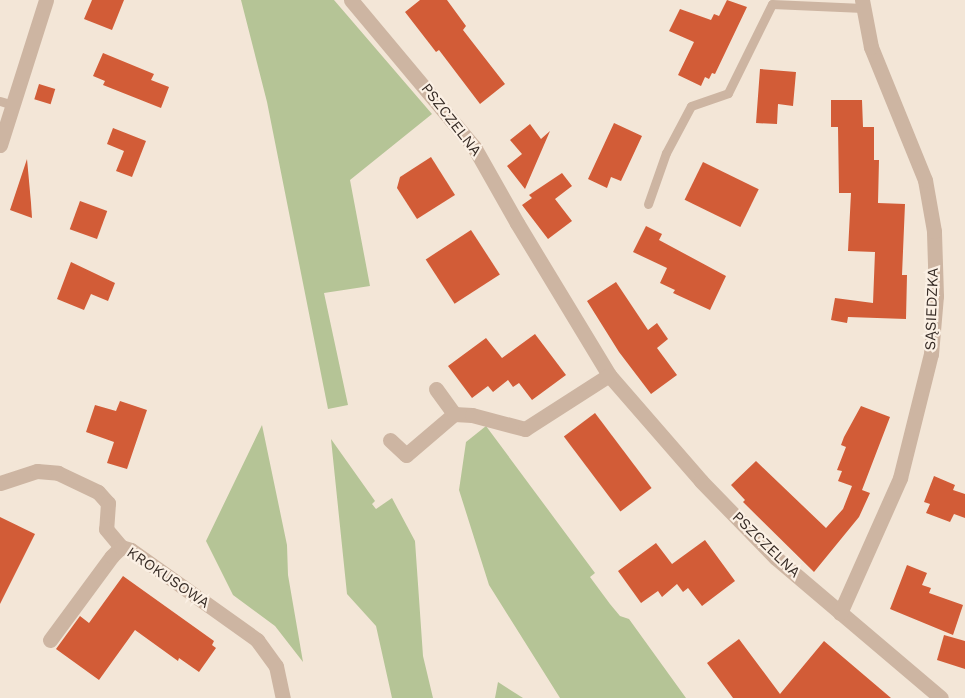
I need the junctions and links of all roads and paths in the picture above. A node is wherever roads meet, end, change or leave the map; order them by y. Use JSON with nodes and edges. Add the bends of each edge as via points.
{"nodes":[{"id":1,"x":46,"y":0,"type":"edge"},
{"id":2,"x":351,"y":0,"type":"edge"},
{"id":3,"x":862,"y":4,"type":"edge"},
{"id":4,"x":6,"y":103,"type":"edge"},
{"id":5,"x":0,"y":145,"type":"edge"},
{"id":6,"x":648,"y":204,"type":"dead end"},
{"id":7,"x":609,"y":375,"type":"junction"},
{"id":8,"x":436,"y":389,"type":"dead end"},
{"id":9,"x":454,"y":414,"type":"junction"},
{"id":10,"x":390,"y":440,"type":"dead end"},
{"id":11,"x":0,"y":483,"type":"edge"},
{"id":12,"x":121,"y":547,"type":"junction"},
{"id":13,"x":840,"y":613,"type":"junction"},
{"id":14,"x":50,"y":640,"type":"dead end"},
{"id":15,"x":283,"y":698,"type":"edge"},
{"id":16,"x":941,"y":698,"type":"edge"}],
"edges":[{"from":1,"to":4,"type":"street"},
{"from":2,"to":7,"type":"street","name":"PSZCZELNA","via":[[474,147]]},
{"from":3,"to":6,"type":"lane","via":[[772,4],[728,93],[691,106],[666,153]]},
{"from":3,"to":13,"type":"street","name":"SĄSIEDZKA","via":[[871,47],[925,180],[934,231],[936,296],[931,354],[900,478]]},
{"from":4,"to":5,"type":"street"},
{"from":7,"to":9,"type":"street","via":[[525,429]]},
{"from":7,"to":13,"type":"street","name":"PSZCZELNA","via":[[708,489],[776,558]]},
{"from":8,"to":9,"type":"street"},
{"from":9,"to":10,"type":"street","via":[[406,455]]},
{"from":11,"to":12,"type":"street","via":[[37,471],[58,473],[98,492],[108,503],[106,529]]},
{"from":12,"to":14,"type":"street","name":"KROKUSOWA"},
{"from":12,"to":15,"type":"street","name":"KROKUSOWA","via":[[131,550],[257,640],[276,666]]},
{"from":13,"to":16,"type":"street","name":"PSZCZELNA"}]}
